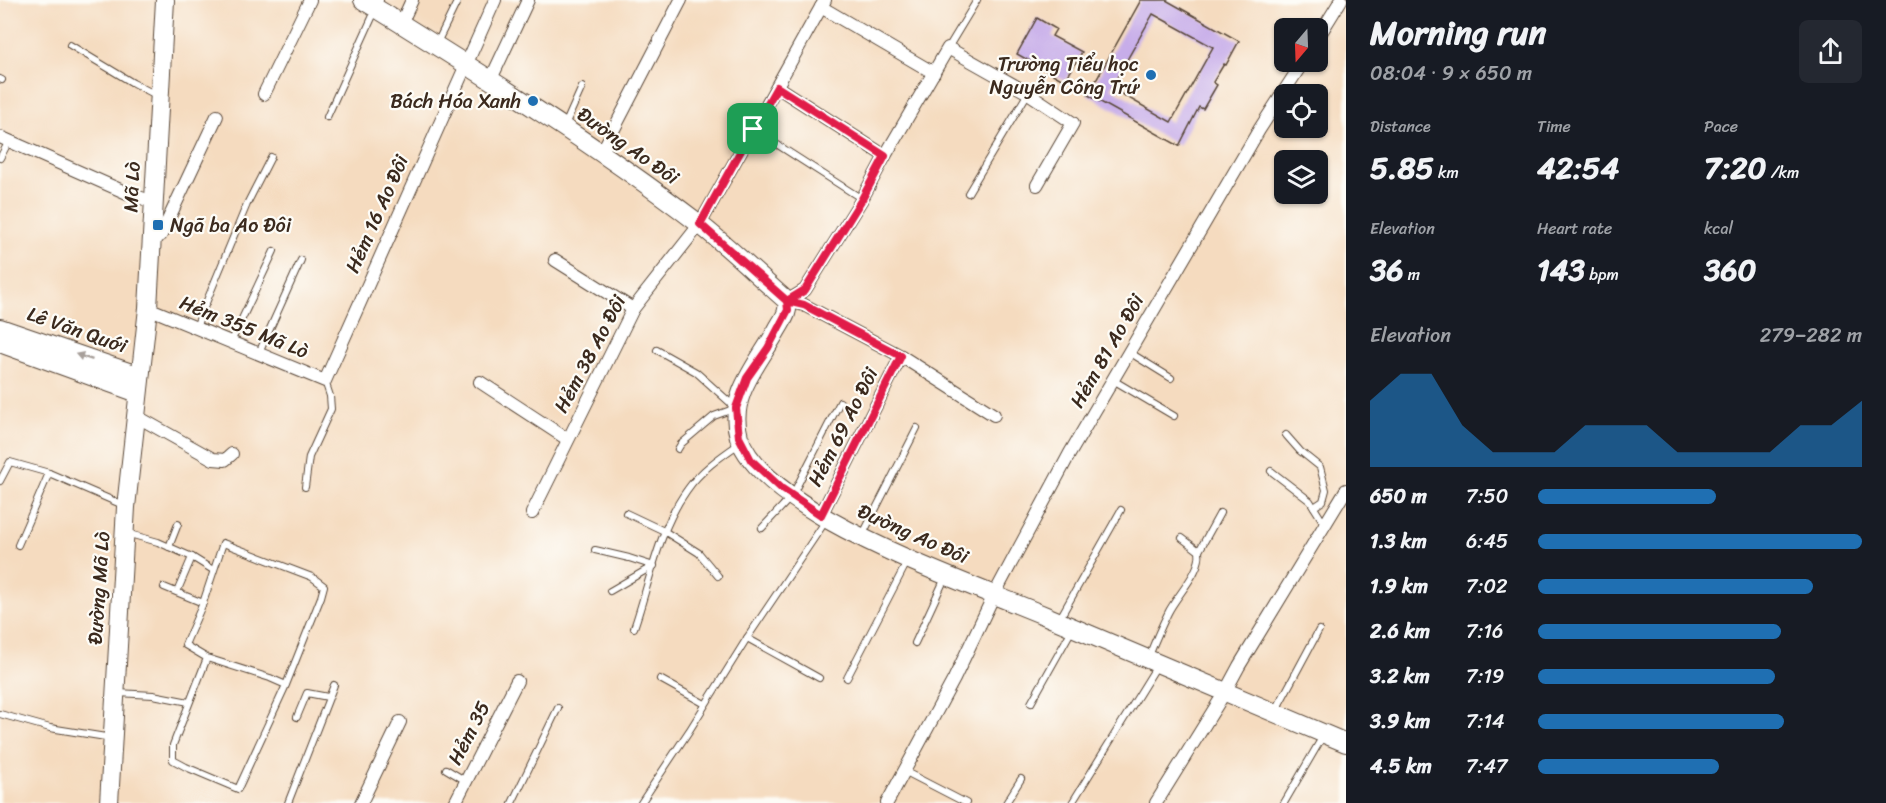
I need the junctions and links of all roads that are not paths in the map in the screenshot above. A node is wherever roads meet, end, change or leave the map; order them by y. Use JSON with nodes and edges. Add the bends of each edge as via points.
{"nodes":[{"id":1,"x":165,"y":0,"type":"edge"},
{"id":2,"x":310,"y":0,"type":"edge"},
{"id":3,"x":412,"y":0,"type":"edge"},
{"id":4,"x":458,"y":0,"type":"edge"},
{"id":5,"x":495,"y":0,"type":"edge"},
{"id":6,"x":528,"y":0,"type":"edge"},
{"id":7,"x":681,"y":0,"type":"edge"},
{"id":8,"x":977,"y":0,"type":"edge"},
{"id":9,"x":1341,"y":0,"type":"edge"},
{"id":10,"x":373,"y":3,"type":"edge"},
{"id":11,"x":823,"y":3,"type":"edge"},
{"id":12,"x":1328,"y":21,"type":"edge"},
{"id":13,"x":401,"y":24,"type":"junction"},
{"id":14,"x":70,"y":45,"type":"dead end"},
{"id":15,"x":436,"y":45,"type":"junction"},
{"id":16,"x":948,"y":48,"type":"junction"},
{"id":17,"x":465,"y":64,"type":"junction"},
{"id":18,"x":1297,"y":72,"type":"edge"},
{"id":19,"x":934,"y":73,"type":"junction"},
{"id":20,"x":491,"y":79,"type":"junction"},
{"id":21,"x":582,"y":87,"type":"dead end"},
{"id":22,"x":777,"y":87,"type":"junction"},
{"id":23,"x":1028,"y":93,"type":"junction"},
{"id":24,"x":264,"y":94,"type":"dead end"},
{"id":25,"x":159,"y":96,"type":"junction"},
{"id":26,"x":217,"y":116,"type":"dead end"},
{"id":27,"x":327,"y":117,"type":"dead end"},
{"id":28,"x":564,"y":128,"type":"junction"},
{"id":29,"x":753,"y":129,"type":"junction"},
{"id":30,"x":4,"y":139,"type":"edge"},
{"id":31,"x":602,"y":152,"type":"junction"},
{"id":32,"x":885,"y":156,"type":"junction"},
{"id":33,"x":271,"y":157,"type":"dead end"},
{"id":34,"x":0,"y":158,"type":"edge"},
{"id":35,"x":1036,"y":184,"type":"dead end"},
{"id":36,"x":968,"y":193,"type":"dead end"},
{"id":37,"x":862,"y":199,"type":"junction"},
{"id":38,"x":153,"y":202,"type":"junction"},
{"id":39,"x":700,"y":224,"type":"junction"},
{"id":40,"x":152,"y":240,"type":"junction"},
{"id":41,"x":274,"y":251,"type":"dead end"},
{"id":42,"x":301,"y":260,"type":"dead end"},
{"id":43,"x":555,"y":260,"type":"dead end"},
{"id":44,"x":787,"y":301,"type":"junction"},
{"id":45,"x":148,"y":308,"type":"junction"},
{"id":46,"x":633,"y":309,"type":"junction"},
{"id":47,"x":0,"y":328,"type":"edge"},
{"id":48,"x":196,"y":328,"type":"junction"},
{"id":49,"x":231,"y":342,"type":"junction"},
{"id":50,"x":0,"y":343,"type":"edge"},
{"id":51,"x":657,"y":350,"type":"dead end"},
{"id":52,"x":1128,"y":352,"type":"junction"},
{"id":53,"x":258,"y":354,"type":"junction"},
{"id":54,"x":901,"y":356,"type":"junction"},
{"id":55,"x":1171,"y":378,"type":"dead end"},
{"id":56,"x":1112,"y":380,"type":"junction"},
{"id":57,"x":325,"y":381,"type":"junction"},
{"id":58,"x":480,"y":382,"type":"dead end"},
{"id":59,"x":139,"y":384,"type":"junction"},
{"id":60,"x":840,"y":402,"type":"dead end"},
{"id":61,"x":736,"y":408,"type":"junction"},
{"id":62,"x":994,"y":415,"type":"dead end"},
{"id":63,"x":136,"y":416,"type":"junction"},
{"id":64,"x":1174,"y":416,"type":"dead end"},
{"id":65,"x":917,"y":428,"type":"dead end"},
{"id":66,"x":1286,"y":435,"type":"dead end"},
{"id":67,"x":567,"y":439,"type":"junction"},
{"id":68,"x":742,"y":442,"type":"junction"},
{"id":69,"x":678,"y":449,"type":"dead end"},
{"id":70,"x":232,"y":454,"type":"dead end"},
{"id":71,"x":1272,"y":471,"type":"dead end"},
{"id":72,"x":49,"y":473,"type":"junction"},
{"id":73,"x":0,"y":481,"type":"edge"},
{"id":74,"x":305,"y":488,"type":"dead end"},
{"id":75,"x":1346,"y":490,"type":"edge"},
{"id":76,"x":792,"y":496,"type":"junction"},
{"id":77,"x":126,"y":507,"type":"junction"},
{"id":78,"x":1314,"y":507,"type":"junction"},
{"id":79,"x":1121,"y":510,"type":"dead end"},
{"id":80,"x":532,"y":513,"type":"dead end"},
{"id":81,"x":626,"y":513,"type":"dead end"},
{"id":82,"x":1220,"y":513,"type":"dead end"},
{"id":83,"x":824,"y":517,"type":"junction"},
{"id":84,"x":178,"y":524,"type":"dead end"},
{"id":85,"x":1325,"y":525,"type":"junction"},
{"id":86,"x":762,"y":528,"type":"dead end"},
{"id":87,"x":664,"y":531,"type":"junction"},
{"id":88,"x":125,"y":533,"type":"junction"},
{"id":89,"x":862,"y":537,"type":"junction"},
{"id":90,"x":1182,"y":538,"type":"dead end"},
{"id":91,"x":18,"y":545,"type":"dead end"},
{"id":92,"x":169,"y":547,"type":"junction"},
{"id":93,"x":595,"y":550,"type":"dead end"},
{"id":94,"x":1199,"y":551,"type":"junction"},
{"id":95,"x":192,"y":557,"type":"junction"},
{"id":96,"x":909,"y":559,"type":"junction"},
{"id":97,"x":654,"y":566,"type":"junction"},
{"id":98,"x":213,"y":570,"type":"junction"},
{"id":99,"x":947,"y":575,"type":"junction"},
{"id":100,"x":718,"y":576,"type":"dead end"},
{"id":101,"x":164,"y":587,"type":"dead end"},
{"id":102,"x":610,"y":591,"type":"dead end"},
{"id":103,"x":177,"y":592,"type":"junction"},
{"id":104,"x":994,"y":595,"type":"junction"},
{"id":105,"x":203,"y":603,"type":"junction"},
{"id":106,"x":1066,"y":624,"type":"junction"},
{"id":107,"x":634,"y":628,"type":"dead end"},
{"id":108,"x":1319,"y":630,"type":"dead end"},
{"id":109,"x":747,"y":638,"type":"junction"},
{"id":110,"x":915,"y":643,"type":"dead end"},
{"id":111,"x":207,"y":658,"type":"junction"},
{"id":112,"x":1153,"y":661,"type":"junction"},
{"id":113,"x":819,"y":678,"type":"dead end"},
{"id":114,"x":847,"y":678,"type":"dead end"},
{"id":115,"x":660,"y":680,"type":"dead end"},
{"id":116,"x":516,"y":681,"type":"dead end"},
{"id":117,"x":285,"y":685,"type":"junction"},
{"id":118,"x":334,"y":685,"type":"dead end"},
{"id":119,"x":1225,"y":692,"type":"junction"},
{"id":120,"x":115,"y":693,"type":"junction"},
{"id":121,"x":328,"y":697,"type":"junction"},
{"id":122,"x":189,"y":702,"type":"junction"},
{"id":123,"x":1031,"y":703,"type":"dead end"},
{"id":124,"x":705,"y":704,"type":"junction"},
{"id":125,"x":558,"y":708,"type":"dead end"},
{"id":126,"x":1274,"y":713,"type":"junction"},
{"id":127,"x":0,"y":714,"type":"edge"},
{"id":128,"x":297,"y":717,"type":"dead end"},
{"id":129,"x":400,"y":722,"type":"dead end"},
{"id":130,"x":1324,"y":734,"type":"junction"},
{"id":131,"x":112,"y":738,"type":"junction"},
{"id":132,"x":1346,"y":743,"type":"edge"},
{"id":133,"x":446,"y":769,"type":"dead end"},
{"id":134,"x":904,"y":771,"type":"junction"},
{"id":135,"x":1021,"y":779,"type":"dead end"},
{"id":136,"x":466,"y":781,"type":"junction"},
{"id":137,"x":457,"y":802,"type":"edge"},
{"id":138,"x":109,"y":803,"type":"edge"},
{"id":139,"x":288,"y":803,"type":"edge"},
{"id":140,"x":361,"y":803,"type":"edge"},
{"id":141,"x":512,"y":803,"type":"edge"},
{"id":142,"x":641,"y":803,"type":"edge"},
{"id":143,"x":887,"y":803,"type":"edge"},
{"id":144,"x":966,"y":803,"type":"edge"},
{"id":145,"x":1006,"y":803,"type":"edge"},
{"id":146,"x":1072,"y":803,"type":"edge"},
{"id":147,"x":1156,"y":803,"type":"edge"},
{"id":148,"x":1284,"y":803,"type":"edge"}],
"edges":[{"from":1,"to":25,"type":"street","name":"Mã Lò"},
{"from":2,"to":24,"type":"street"},
{"from":3,"to":13,"type":"street"},
{"from":4,"to":15,"type":"lane"},
{"from":5,"to":17,"type":"street","name":"Hẻm 16 Ao Đôi"},
{"from":6,"to":20,"type":"street"},
{"from":7,"to":31,"type":"street"},
{"from":8,"to":16,"type":"lane"},
{"from":9,"to":12,"type":"street"},
{"from":10,"to":13,"type":"street","name":"Đường Ao Đôi"},
{"from":10,"to":27,"type":"lane"},
{"from":11,"to":19,"type":"street"},
{"from":11,"to":22,"type":"street","name":"Hẻm 38 Ao Đôi"},
{"from":13,"to":15,"type":"street","name":"Đường Ao Đôi"},
{"from":14,"to":25,"type":"lane"},
{"from":15,"to":17,"type":"street","name":"Đường Ao Đôi"},
{"from":16,"to":19,"type":"street"},
{"from":16,"to":23,"type":"street"},
{"from":17,"to":20,"type":"street","name":"Đường Ao Đôi"},
{"from":17,"to":57,"type":"street","name":"Hẻm 16 Ao Đôi"},
{"from":18,"to":52,"type":"street","name":"Hẻm 81 Ao Đôi"},
{"from":19,"to":32,"type":"street"},
{"from":20,"to":28,"type":"street","name":"Đường Ao Đôi"},
{"from":21,"to":28,"type":"lane"},
{"from":22,"to":29,"type":"street","name":"Hẻm 38 Ao Đôi"},
{"from":22,"to":32,"type":"street"},
{"from":23,"to":35,"type":"street","via":[[1074,123]]},
{"from":23,"to":36,"type":"lane"},
{"from":25,"to":38,"type":"street","name":"Mã Lò"},
{"from":26,"to":40,"type":"street","via":[[161,235]]},
{"from":28,"to":31,"type":"street","name":"Đường Ao Đôi"},
{"from":29,"to":37,"type":"lane"},
{"from":29,"to":39,"type":"street","name":"Hẻm 38 Ao Đôi"},
{"from":30,"to":34,"type":"lane"},
{"from":30,"to":38,"type":"street"},
{"from":31,"to":39,"type":"street","name":"Đường Ao Đôi"},
{"from":32,"to":37,"type":"street"},
{"from":33,"to":48,"type":"lane","via":[[247,204]]},
{"from":37,"to":44,"type":"street","via":[[805,290]]},
{"from":38,"to":40,"type":"street","name":"Mã Lò"},
{"from":39,"to":44,"type":"street","name":"Đường Ao Đôi"},
{"from":39,"to":46,"type":"street","name":"Hẻm 38 Ao Đôi"},
{"from":40,"to":45,"type":"street","name":"Mã Lò"},
{"from":41,"to":49,"type":"lane"},
{"from":42,"to":53,"type":"lane"},
{"from":43,"to":46,"type":"street"},
{"from":44,"to":54,"type":"street","via":[[804,305]]},
{"from":44,"to":61,"type":"street","name":"Đường Ao Đôi","via":[[788,310],[747,378]]},
{"from":45,"to":48,"type":"street","name":"Hẻm 355 Mã Lò"},
{"from":45,"to":59,"type":"street","name":"Mã Lò"},
{"from":46,"to":67,"type":"street","name":"Hẻm 38 Ao Đôi"},
{"from":59,"to":47,"type":"street","name":"Lê Văn Quới","one_way":true},
{"from":48,"to":49,"type":"street","name":"Hẻm 355 Mã Lò"},
{"from":49,"to":53,"type":"street","name":"Hẻm 355 Mã Lò"},
{"from":50,"to":59,"type":"street","name":"Lê Văn Quới"},
{"from":51,"to":61,"type":"lane","via":[[696,372]]},
{"from":52,"to":55,"type":"lane"},
{"from":52,"to":56,"type":"street","name":"Hẻm 81 Ao Đôi"},
{"from":53,"to":57,"type":"street","name":"Hẻm 355 Mã Lò"},
{"from":54,"to":62,"type":"street"},
{"from":54,"to":83,"type":"street","name":"Hẻm 69 Ao Đôi"},
{"from":56,"to":64,"type":"lane"},
{"from":56,"to":104,"type":"street","name":"Hẻm 81 Ao Đôi"},
{"from":57,"to":74,"type":"lane","via":[[331,410],[309,457]]},
{"from":58,"to":67,"type":"street"},
{"from":59,"to":63,"type":"street","name":"Đường Mã Lò"},
{"from":60,"to":76,"type":"lane"},
{"from":61,"to":68,"type":"street","name":"Đường Ao Đôi"},
{"from":61,"to":69,"type":"lane","via":[[714,416]]},
{"from":63,"to":70,"type":"street","via":[[213,459],[225,460]]},
{"from":63,"to":77,"type":"street","name":"Đường Mã Lò"},
{"from":65,"to":89,"type":"lane"},
{"from":66,"to":78,"type":"lane","via":[[1320,467],[1326,490],[1323,501]]},
{"from":67,"to":80,"type":"street","name":"Hẻm 38 Ao Đôi"},
{"from":68,"to":76,"type":"street","name":"Đường Ao Đôi","via":[[751,460]]},
{"from":68,"to":87,"type":"lane","via":[[713,462],[687,489]]},
{"from":71,"to":78,"type":"lane"},
{"from":72,"to":73,"type":"lane","via":[[10,462]]},
{"from":72,"to":77,"type":"lane"},
{"from":72,"to":91,"type":"lane"},
{"from":75,"to":85,"type":"street"},
{"from":76,"to":83,"type":"street","name":"Đường Ao Đôi"},
{"from":76,"to":86,"type":"lane"},
{"from":77,"to":88,"type":"street","name":"Đường Mã Lò"},
{"from":78,"to":85,"type":"lane"},
{"from":79,"to":106,"type":"lane"},
{"from":81,"to":87,"type":"lane"},
{"from":82,"to":94,"type":"lane"},
{"from":83,"to":89,"type":"street","name":"Đường Ao Đôi"},
{"from":83,"to":109,"type":"lane"},
{"from":84,"to":92,"type":"lane"},
{"from":85,"to":119,"type":"street"},
{"from":87,"to":97,"type":"lane"},
{"from":87,"to":100,"type":"lane","via":[[699,553]]},
{"from":88,"to":92,"type":"lane"},
{"from":88,"to":120,"type":"street","name":"Đường Mã Lò"},
{"from":89,"to":96,"type":"street","name":"Đường Ao Đôi"},
{"from":90,"to":94,"type":"lane"},
{"from":92,"to":95,"type":"lane"},
{"from":93,"to":97,"type":"lane"},
{"from":94,"to":112,"type":"lane","via":[[1195,570],[1168,611]]},
{"from":95,"to":98,"type":"lane"},
{"from":95,"to":103,"type":"lane"},
{"from":96,"to":99,"type":"street","name":"Đường Ao Đôi"},
{"from":96,"to":114,"type":"lane"},
{"from":97,"to":102,"type":"lane"},
{"from":97,"to":107,"type":"lane"},
{"from":98,"to":105,"type":"lane"},
{"from":98,"to":117,"type":"lane","via":[[223,543],[312,577],[324,586]]},
{"from":99,"to":104,"type":"street","name":"Đường Ao Đôi"},
{"from":99,"to":110,"type":"lane"},
{"from":101,"to":103,"type":"lane"},
{"from":103,"to":105,"type":"lane"},
{"from":104,"to":106,"type":"street","name":"Đường Ao Đôi"},
{"from":104,"to":134,"type":"street","name":"Hẻm 81 Ao Đôi"},
{"from":105,"to":111,"type":"lane","via":[[185,645]]},
{"from":106,"to":112,"type":"street","name":"Đường Ao Đôi"},
{"from":106,"to":123,"type":"lane"},
{"from":108,"to":126,"type":"lane"},
{"from":109,"to":113,"type":"lane"},
{"from":109,"to":124,"type":"lane"},
{"from":111,"to":117,"type":"lane"},
{"from":111,"to":122,"type":"lane"},
{"from":112,"to":119,"type":"street","name":"Đường Ao Đôi"},
{"from":112,"to":146,"type":"lane"},
{"from":115,"to":124,"type":"lane"},
{"from":116,"to":136,"type":"street","name":"Hẻm 35"},
{"from":117,"to":122,"type":"lane","via":[[238,789],[173,760],[173,745]]},
{"from":118,"to":121,"type":"lane"},
{"from":119,"to":126,"type":"street","name":"Đường Ao Đôi"},
{"from":119,"to":147,"type":"street"},
{"from":120,"to":122,"type":"lane"},
{"from":120,"to":131,"type":"street","name":"Đường Mã Lò"},
{"from":121,"to":128,"type":"lane","via":[[307,693]]},
{"from":121,"to":139,"type":"lane"},
{"from":124,"to":142,"type":"lane"},
{"from":125,"to":141,"type":"lane"},
{"from":126,"to":130,"type":"street","name":"Đường Ao Đôi"},
{"from":127,"to":131,"type":"lane","via":[[42,727]]},
{"from":129,"to":140,"type":"street"},
{"from":130,"to":132,"type":"street","name":"Đường Ao Đôi"},
{"from":130,"to":148,"type":"lane"},
{"from":131,"to":138,"type":"street","name":"Đường Mã Lò"},
{"from":133,"to":136,"type":"lane"},
{"from":134,"to":143,"type":"street","name":"Hẻm 81 Ao Đôi"},
{"from":134,"to":144,"type":"lane"},
{"from":135,"to":145,"type":"lane"},
{"from":136,"to":137,"type":"street","name":"Hẻm 35"}]}
